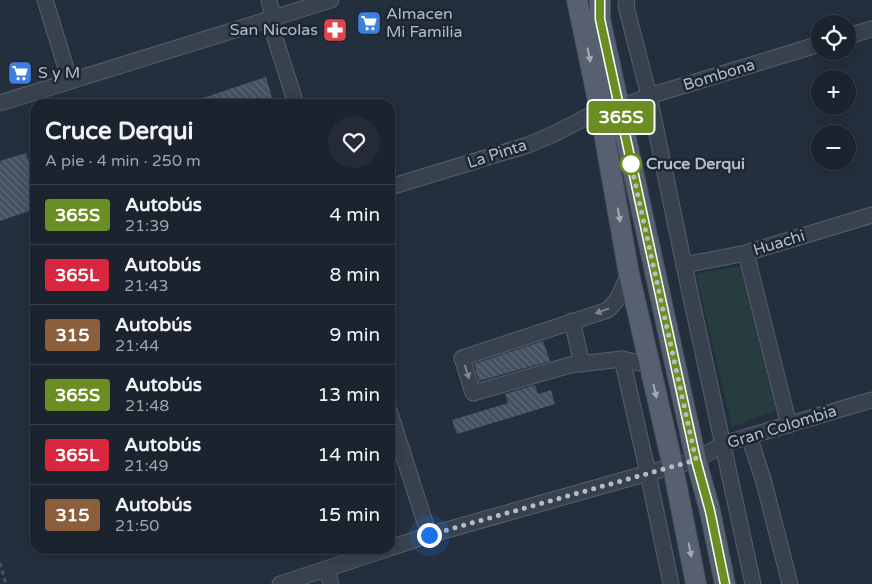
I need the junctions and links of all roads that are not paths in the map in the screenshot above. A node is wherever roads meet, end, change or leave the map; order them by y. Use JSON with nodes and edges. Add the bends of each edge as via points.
{"nodes":[{"id":1,"x":45,"y":0,"type":"edge"},
{"id":2,"x":269,"y":0,"type":"edge"},
{"id":3,"x":331,"y":0,"type":"edge"},
{"id":4,"x":578,"y":0,"type":"edge"},
{"id":5,"x":600,"y":0,"type":"edge"},
{"id":6,"x":627,"y":0,"type":"edge"},
{"id":7,"x":273,"y":18,"type":"junction"},
{"id":8,"x":872,"y":29,"type":"edge"},
{"id":9,"x":856,"y":34,"type":"edge"},
{"id":10,"x":811,"y":47,"type":"edge"},
{"id":11,"x":70,"y":81,"type":"junction"},
{"id":12,"x":649,"y":96,"type":"junction"},
{"id":13,"x":294,"y":99,"type":"edge"},
{"id":14,"x":0,"y":103,"type":"edge"},
{"id":15,"x":610,"y":109,"type":"junction"},
{"id":16,"x":395,"y":185,"type":"edge"},
{"id":17,"x":872,"y":215,"type":"edge"},
{"id":18,"x":746,"y":253,"type":"junction"},
{"id":19,"x":684,"y":266,"type":"junction"},
{"id":20,"x":630,"y":274,"type":"junction"},
{"id":21,"x":572,"y":321,"type":"junction"},
{"id":22,"x":622,"y":359,"type":"junction"},
{"id":23,"x":582,"y":364,"type":"junction"},
{"id":24,"x":649,"y":365,"type":"junction"},
{"id":25,"x":872,"y":400,"type":"edge"},
{"id":26,"x":789,"y":425,"type":"junction"},
{"id":27,"x":395,"y":429,"type":"edge"},
{"id":28,"x":749,"y":436,"type":"junction"},
{"id":29,"x":723,"y":444,"type":"junction"},
{"id":30,"x":696,"y":460,"type":"junction"},
{"id":31,"x":674,"y":467,"type":"junction"},
{"id":32,"x":648,"y":473,"type":"junction"},
{"id":33,"x":429,"y":535,"type":"junction"},
{"id":34,"x":395,"y":546,"type":"edge"},
{"id":35,"x":371,"y":554,"type":"edge"},
{"id":36,"x":327,"y":569,"type":"junction"},
{"id":37,"x":280,"y":584,"type":"edge"},
{"id":38,"x":331,"y":584,"type":"edge"},
{"id":39,"x":671,"y":584,"type":"edge"},
{"id":40,"x":696,"y":584,"type":"edge"},
{"id":41,"x":725,"y":584,"type":"edge"},
{"id":42,"x":753,"y":584,"type":"edge"},
{"id":43,"x":790,"y":584,"type":"edge"}],
"edges":[{"from":1,"to":11,"type":"street"},
{"from":2,"to":7,"type":"street"},
{"from":3,"to":7,"type":"street"},
{"from":4,"to":15,"type":"main road","one_way":true},
{"from":5,"to":15,"type":"main road"},
{"from":6,"to":12,"type":"street"},
{"from":7,"to":11,"type":"street"},
{"from":7,"to":13,"type":"street","via":[[275,38]]},
{"from":8,"to":9,"type":"street"},
{"from":10,"to":12,"type":"street","name":"Bombona"},
{"from":11,"to":14,"type":"street"},
{"from":12,"to":15,"type":"street","name":"Bombona"},
{"from":12,"to":19,"type":"street"},
{"from":15,"to":16,"type":"street","name":"La Pinta","via":[[528,145]]},
{"from":15,"to":20,"type":"main road","one_way":true},
{"from":15,"to":30,"type":"main road"},
{"from":17,"to":18,"type":"street","name":"Huachi"},
{"from":18,"to":19,"type":"street","name":"Huachi"},
{"from":18,"to":26,"type":"street"},
{"from":19,"to":29,"type":"street"},
{"from":20,"to":21,"type":"street","one_way":true,"via":[[608,310]]},
{"from":20,"to":24,"type":"main road"},
{"from":21,"to":23,"type":"street"},
{"from":21,"to":23,"type":"street","one_way":true,"via":[[462,358],[473,392]]},
{"from":22,"to":23,"type":"street"},
{"from":22,"to":24,"type":"street"},
{"from":22,"to":32,"type":"street"},
{"from":24,"to":31,"type":"main road","one_way":true},
{"from":25,"to":26,"type":"street","name":"Gran Colombia"},
{"from":26,"to":28,"type":"street","name":"Gran Colombia"},
{"from":27,"to":33,"type":"street"},
{"from":28,"to":29,"type":"street","name":"Gran Colombia"},
{"from":28,"to":43,"type":"street"},
{"from":29,"to":30,"type":"street","name":"Gran Colombia"},
{"from":29,"to":42,"type":"street"},
{"from":30,"to":31,"type":"street","name":"Gran Colombia"},
{"from":30,"to":41,"type":"main road"},
{"from":31,"to":32,"type":"street","name":"Gran Colombia"},
{"from":31,"to":40,"type":"main road","one_way":true},
{"from":32,"to":33,"type":"street","name":"Gran Colombia"},
{"from":32,"to":39,"type":"street"},
{"from":33,"to":34,"type":"street","name":"Gran Colombia"},
{"from":35,"to":36,"type":"street","name":"Gran Colombia"},
{"from":36,"to":37,"type":"street","name":"Gran Colombia"},
{"from":36,"to":38,"type":"street"}]}
